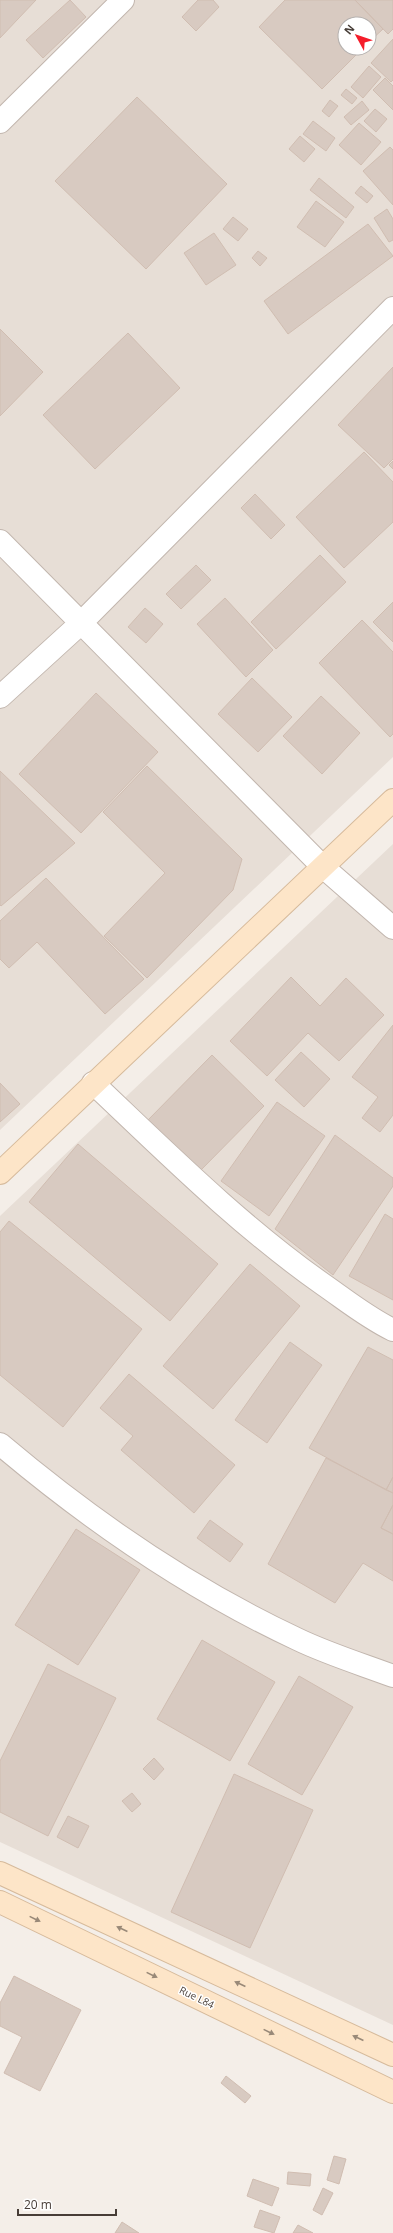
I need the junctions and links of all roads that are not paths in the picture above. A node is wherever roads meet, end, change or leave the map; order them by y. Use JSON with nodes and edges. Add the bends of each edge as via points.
{"nodes":[{"id":1,"x":123,"y":0,"type":"edge"},
{"id":2,"x":0,"y":122,"type":"edge"},
{"id":3,"x":393,"y":308,"type":"edge"},
{"id":4,"x":0,"y":541,"type":"edge"},
{"id":5,"x":80,"y":624,"type":"junction"},
{"id":6,"x":0,"y":696,"type":"edge"},
{"id":7,"x":393,"y":800,"type":"edge"},
{"id":8,"x":323,"y":867,"type":"junction"},
{"id":9,"x":393,"y":928,"type":"edge"},
{"id":10,"x":93,"y":1083,"type":"junction"},
{"id":11,"x":0,"y":1173,"type":"edge"},
{"id":12,"x":393,"y":1330,"type":"edge"},
{"id":13,"x":0,"y":1444,"type":"edge"},
{"id":14,"x":393,"y":1676,"type":"edge"},
{"id":15,"x":0,"y":1873,"type":"edge"},
{"id":16,"x":0,"y":1902,"type":"edge"},
{"id":17,"x":393,"y":2055,"type":"edge"},
{"id":18,"x":393,"y":2092,"type":"edge"}],
"edges":[{"from":1,"to":2,"type":"street"},
{"from":3,"to":5,"type":"street"},
{"from":4,"to":5,"type":"street"},
{"from":5,"to":6,"type":"street"},
{"from":5,"to":8,"type":"street"},
{"from":7,"to":8,"type":"street"},
{"from":8,"to":9,"type":"street"},
{"from":8,"to":10,"type":"street"},
{"from":10,"to":11,"type":"street"},
{"from":10,"to":12,"type":"street","via":[[223,1206],[288,1259],[376,1321]]},
{"from":13,"to":14,"type":"street","via":[[92,1515],[210,1594],[298,1640]]},
{"from":17,"to":15,"type":"street","one_way":true},
{"from":16,"to":18,"type":"street","name":"Rue L84","one_way":true}]}
